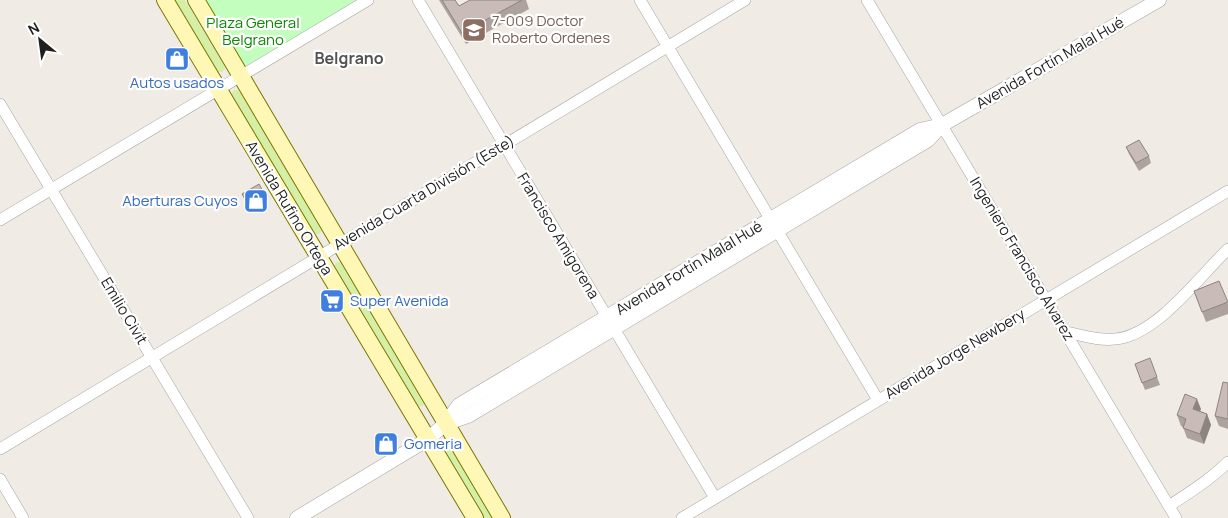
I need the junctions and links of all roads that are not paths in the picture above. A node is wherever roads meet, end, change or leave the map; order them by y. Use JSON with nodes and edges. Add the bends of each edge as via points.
{"nodes":[{"id":1,"x":165,"y":0,"type":"edge"},
{"id":2,"x":196,"y":0,"type":"edge"},
{"id":3,"x":368,"y":0,"type":"edge"},
{"id":4,"x":418,"y":0,"type":"edge"},
{"id":5,"x":640,"y":0,"type":"edge"},
{"id":6,"x":746,"y":0,"type":"edge"},
{"id":7,"x":866,"y":0,"type":"edge"},
{"id":8,"x":1158,"y":0,"type":"edge"},
{"id":9,"x":668,"y":47,"type":"junction"},
{"id":10,"x":242,"y":76,"type":"junction"},
{"id":11,"x":219,"y":89,"type":"junction"},
{"id":12,"x":0,"y":104,"type":"edge"},
{"id":13,"x":942,"y":125,"type":"junction"},
{"id":14,"x":504,"y":145,"type":"junction"},
{"id":15,"x":52,"y":190,"type":"junction"},
{"id":16,"x":1228,"y":191,"type":"edge"},
{"id":17,"x":0,"y":220,"type":"edge"},
{"id":18,"x":774,"y":225,"type":"junction"},
{"id":19,"x":341,"y":243,"type":"junction"},
{"id":20,"x":1228,"y":249,"type":"edge"},
{"id":21,"x":319,"y":257,"type":"junction"},
{"id":22,"x":1046,"y":300,"type":"junction"},
{"id":23,"x":610,"y":323,"type":"junction"},
{"id":24,"x":1065,"y":332,"type":"junction"},
{"id":25,"x":152,"y":357,"type":"junction"},
{"id":26,"x":878,"y":400,"type":"junction"},
{"id":27,"x":445,"y":424,"type":"junction"},
{"id":28,"x":428,"y":439,"type":"junction"},
{"id":29,"x":0,"y":449,"type":"edge"},
{"id":30,"x":1228,"y":462,"type":"edge"},
{"id":31,"x":0,"y":479,"type":"edge"},
{"id":32,"x":715,"y":498,"type":"junction"},
{"id":33,"x":1169,"y":506,"type":"junction"},
{"id":34,"x":23,"y":518,"type":"edge"},
{"id":35,"x":248,"y":518,"type":"edge"},
{"id":36,"x":297,"y":518,"type":"edge"},
{"id":37,"x":475,"y":518,"type":"edge"},
{"id":38,"x":502,"y":518,"type":"edge"},
{"id":39,"x":682,"y":518,"type":"edge"},
{"id":40,"x":1176,"y":518,"type":"edge"}],
"edges":[{"from":1,"to":11,"type":"main road","name":"Avenida Rufino Ortega"},
{"from":2,"to":10,"type":"main road","name":"Avenida Rufino Ortega"},
{"from":3,"to":10,"type":"street"},
{"from":4,"to":14,"type":"street","name":"Francisco Amigorena"},
{"from":5,"to":9,"type":"street"},
{"from":6,"to":9,"type":"street","name":"Avenida Cuarta División (Este)"},
{"from":7,"to":13,"type":"street","name":"Ingeniero Francisco Alvarez"},
{"from":8,"to":13,"type":"street","name":"Avenida Fortín Malal Hué"},
{"from":9,"to":14,"type":"street","name":"Avenida Cuarta División (Este)"},
{"from":9,"to":18,"type":"street"},
{"from":10,"to":11,"type":"street"},
{"from":10,"to":19,"type":"main road","name":"Avenida Rufino Ortega"},
{"from":11,"to":15,"type":"street"},
{"from":11,"to":21,"type":"main road","name":"Avenida Rufino Ortega"},
{"from":12,"to":15,"type":"street","name":"Emilio Civit"},
{"from":13,"to":18,"type":"street","name":"Avenida Fortín Malal Hué","via":[[920,130]]},
{"from":13,"to":22,"type":"street","name":"Ingeniero Francisco Alvarez"},
{"from":14,"to":19,"type":"street","name":"Avenida Cuarta División (Este)"},
{"from":14,"to":23,"type":"street","name":"Francisco Amigorena"},
{"from":15,"to":17,"type":"street"},
{"from":15,"to":25,"type":"street","name":"Emilio Civit"},
{"from":16,"to":22,"type":"street","name":"Avenida Jorge Newbery"},
{"from":18,"to":23,"type":"street","name":"Avenida Fortín Malal Hué"},
{"from":18,"to":26,"type":"street"},
{"from":19,"to":21,"type":"street","name":"Avenida Cuarta División (Este)"},
{"from":19,"to":27,"type":"main road","name":"Avenida Rufino Ortega"},
{"from":20,"to":24,"type":"street","via":[[1140,333],[1114,340]]},
{"from":21,"to":25,"type":"street","name":"Avenida Cuarta División (Este)"},
{"from":21,"to":28,"type":"main road","name":"Avenida Rufino Ortega"},
{"from":22,"to":24,"type":"street","name":"Ingeniero Francisco Alvarez"},
{"from":22,"to":26,"type":"street","name":"Avenida Jorge Newbery"},
{"from":23,"to":27,"type":"street","name":"Avenida Fortín Malal Hué","via":[[459,405]]},
{"from":23,"to":32,"type":"street","name":"Francisco Amigorena"},
{"from":24,"to":33,"type":"street","name":"Ingeniero Francisco Alvarez"},
{"from":25,"to":29,"type":"street","name":"Avenida Cuarta División (Este)"},
{"from":25,"to":35,"type":"street","name":"Emilio Civit"},
{"from":26,"to":32,"type":"street","name":"Avenida Jorge Newbery"},
{"from":27,"to":28,"type":"street","name":"Avenida Fortín Malal Hué"},
{"from":27,"to":38,"type":"main road","name":"Avenida Rufino Ortega"},
{"from":28,"to":36,"type":"street","name":"Avenida Fortín Malal Hué"},
{"from":28,"to":37,"type":"main road","name":"Avenida Rufino Ortega"},
{"from":30,"to":33,"type":"street","via":[[1215,475]]},
{"from":31,"to":34,"type":"street"},
{"from":32,"to":39,"type":"street","name":"Avenida Jorge Newbery"},
{"from":33,"to":40,"type":"street","name":"Ingeniero Francisco Alvarez"}]}
